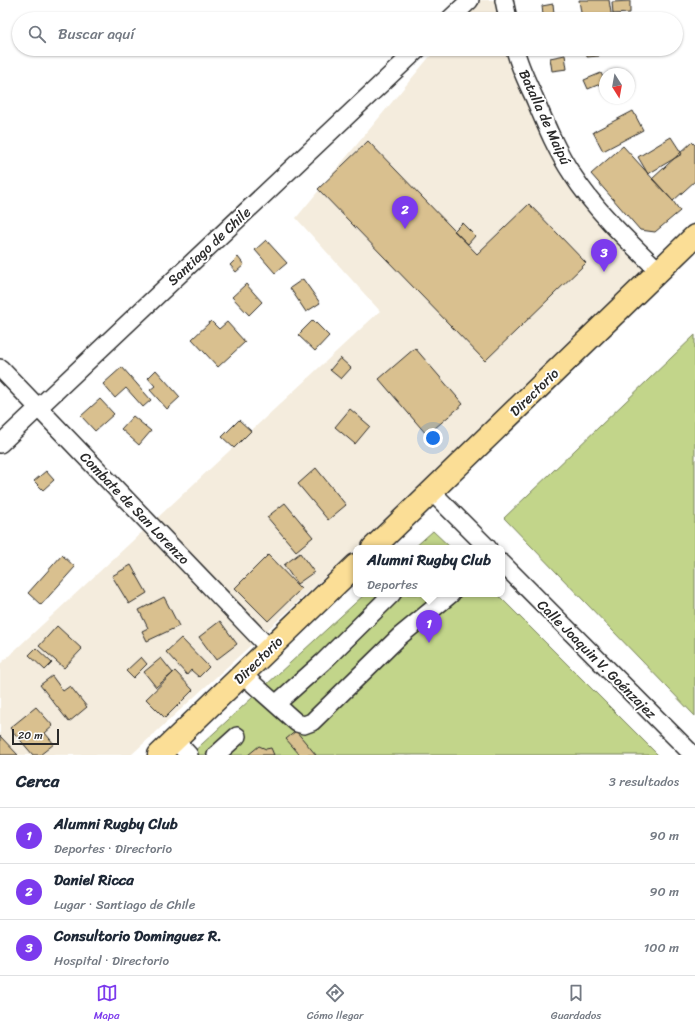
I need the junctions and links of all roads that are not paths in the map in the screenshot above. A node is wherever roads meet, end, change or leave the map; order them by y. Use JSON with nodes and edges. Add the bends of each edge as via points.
{"nodes":[{"id":1,"x":470,"y":0,"type":"edge"},
{"id":2,"x":504,"y":0,"type":"edge"},
{"id":3,"x":457,"y":12,"type":"edge"},
{"id":4,"x":507,"y":12,"type":"edge"},
{"id":5,"x":411,"y":56,"type":"edge"},
{"id":6,"x":518,"y":56,"type":"edge"},
{"id":7,"x":695,"y":236,"type":"edge"},
{"id":8,"x":659,"y":271,"type":"junction"},
{"id":9,"x":0,"y":368,"type":"edge"},
{"id":10,"x":38,"y":407,"type":"junction"},
{"id":11,"x":0,"y":444,"type":"edge"},
{"id":12,"x":432,"y":492,"type":"junction"},
{"id":13,"x":376,"y":545,"type":"edge"},
{"id":14,"x":485,"y":545,"type":"edge"},
{"id":15,"x":505,"y":565,"type":"edge"},
{"id":16,"x":353,"y":568,"type":"edge"},
{"id":17,"x":389,"y":597,"type":"edge"},
{"id":18,"x":447,"y":597,"type":"edge"},
{"id":19,"x":269,"y":648,"type":"junction"},
{"id":20,"x":242,"y":674,"type":"junction"},
{"id":21,"x":276,"y":704,"type":"junction"},
{"id":22,"x":237,"y":736,"type":"dead end"},
{"id":23,"x":174,"y":750,"type":"edge"},
{"id":24,"x":216,"y":755,"type":"edge"},
{"id":25,"x":693,"y":755,"type":"edge"}],
"edges":[{"from":1,"to":3,"type":"street"},
{"from":2,"to":4,"type":"street"},
{"from":5,"to":10,"type":"street","name":"Santiago de Chile"},
{"from":6,"to":8,"type":"street","name":"Batalla de Maipú","via":[[543,119],[573,175],[625,238]]},
{"from":7,"to":8,"type":"main road","name":"Directorio"},
{"from":8,"to":12,"type":"main road","name":"Directorio"},
{"from":9,"to":10,"type":"street","name":"Combate de San Lorenzo"},
{"from":10,"to":11,"type":"street","name":"Santiago de Chile"},
{"from":10,"to":19,"type":"street","name":"Combate de San Lorenzo"},
{"from":12,"to":13,"type":"main road","name":"Directorio"},
{"from":12,"to":14,"type":"street"},
{"from":15,"to":25,"type":"street","name":"Calle Joaquin V. Goénzajez"},
{"from":16,"to":19,"type":"main road","name":"Directorio"},
{"from":17,"to":21,"type":"street"},
{"from":18,"to":21,"type":"street","via":[[400,636],[312,722],[297,723]]},
{"from":19,"to":20,"type":"main road","name":"Directorio"},
{"from":20,"to":21,"type":"street"},
{"from":20,"to":23,"type":"main road","name":"Directorio"},
{"from":22,"to":24,"type":"street"}]}
